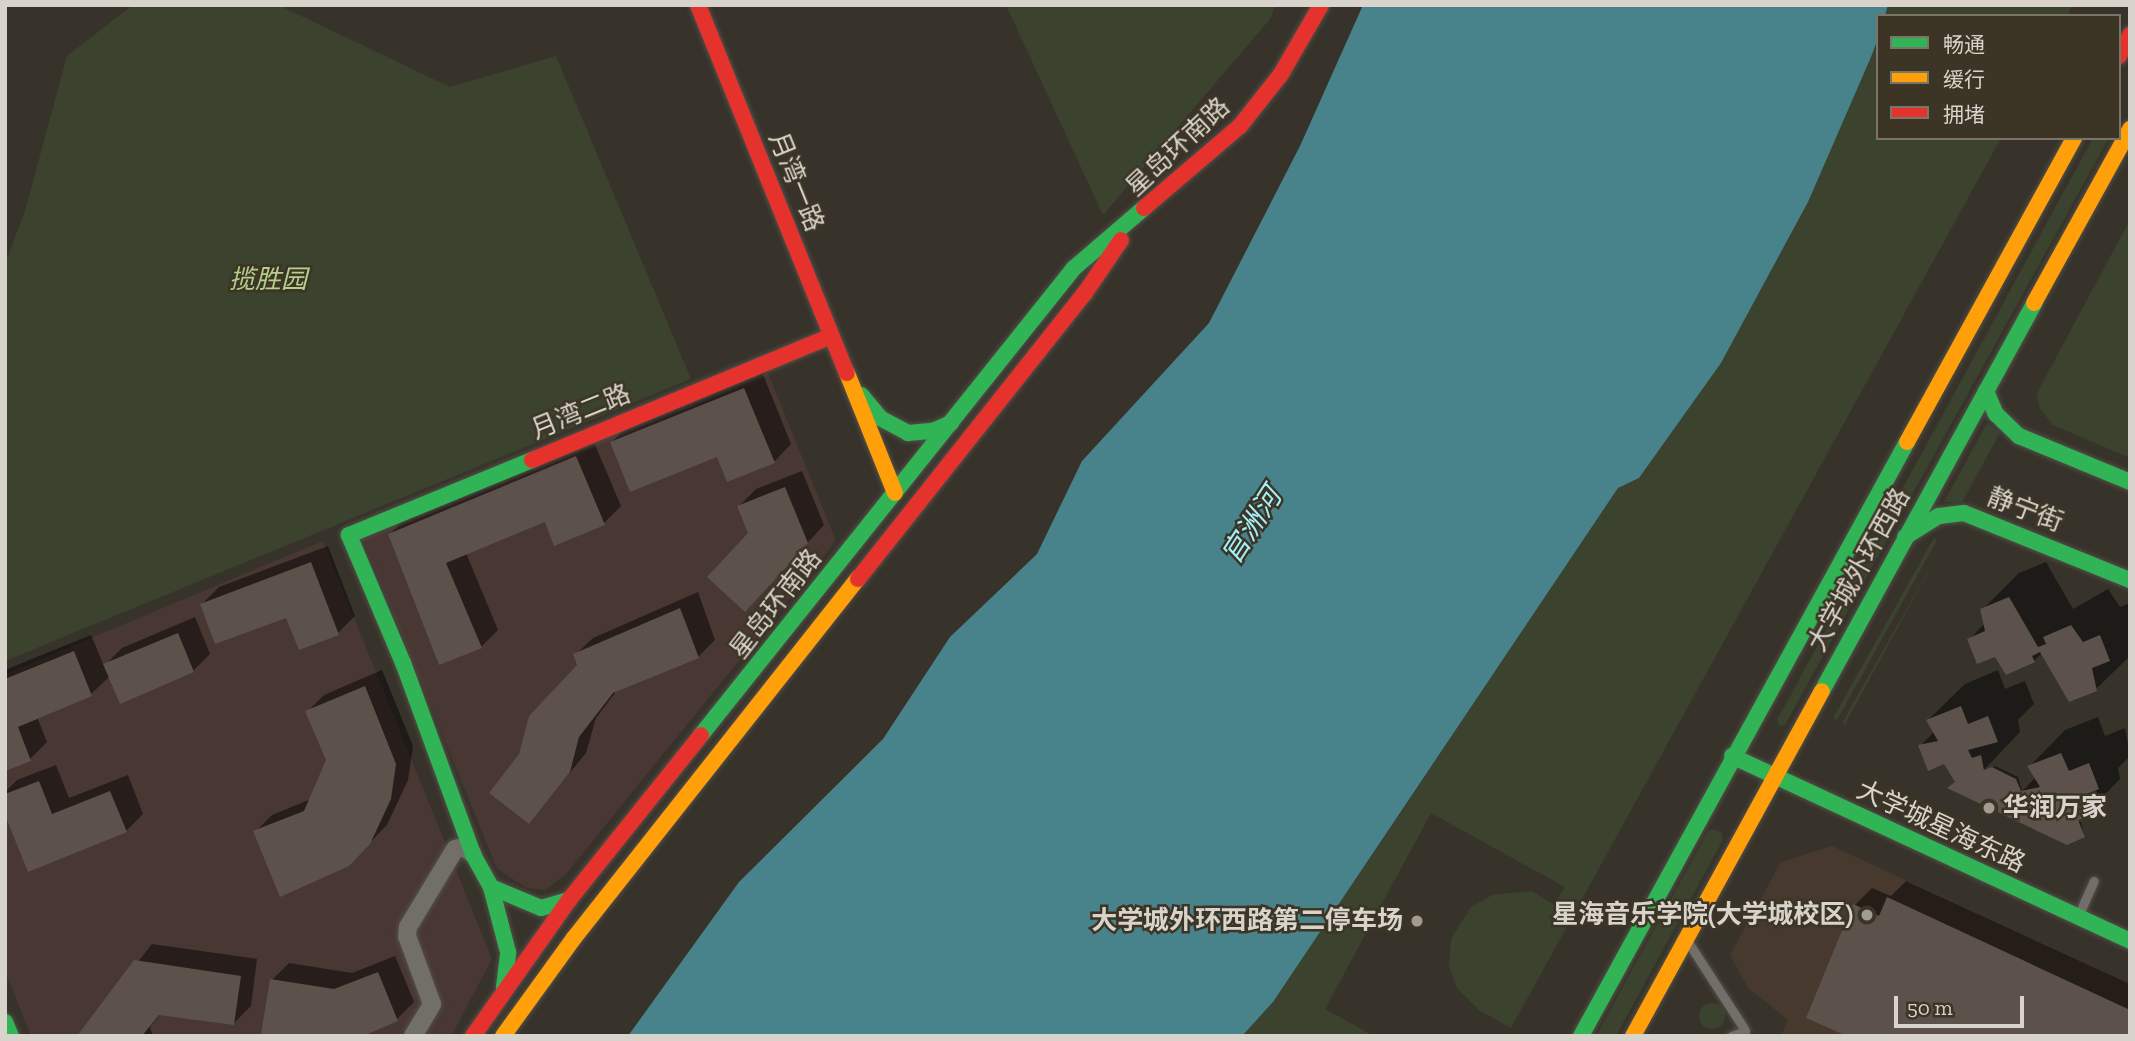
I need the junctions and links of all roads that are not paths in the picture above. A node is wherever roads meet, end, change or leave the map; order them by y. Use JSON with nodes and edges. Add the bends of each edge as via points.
{"nodes":[{"id":1,"x":698,"y":5,"type":"edge"},
{"id":2,"x":1321,"y":5,"type":"edge"},
{"id":3,"x":2130,"y":35,"type":"edge"},
{"id":4,"x":2121,"y":52,"type":"edge"},
{"id":5,"x":2130,"y":129,"type":"edge"},
{"id":6,"x":2073,"y":140,"type":"edge"},
{"id":7,"x":1135,"y":219,"type":"junction"},
{"id":8,"x":831,"y":335,"type":"junction"},
{"id":9,"x":848,"y":377,"type":"junction"},
{"id":10,"x":1986,"y":391,"type":"junction"},
{"id":11,"x":951,"y":423,"type":"junction"},
{"id":12,"x":2130,"y":482,"type":"edge"},
{"id":13,"x":895,"y":494,"type":"junction"},
{"id":14,"x":1904,"y":537,"type":"junction"},
{"id":15,"x":2130,"y":580,"type":"edge"},
{"id":16,"x":1732,"y":756,"type":"junction"},
{"id":17,"x":1773,"y":775,"type":"junction"},
{"id":18,"x":1699,"y":816,"type":"junction"},
{"id":19,"x":1729,"y":827,"type":"junction"},
{"id":20,"x":473,"y":854,"type":"junction"},
{"id":21,"x":2094,"y":881,"type":"dead end"},
{"id":22,"x":491,"y":887,"type":"junction"},
{"id":23,"x":569,"y":900,"type":"junction"},
{"id":24,"x":2078,"y":917,"type":"junction"},
{"id":25,"x":1686,"y":938,"type":"junction"},
{"id":26,"x":2130,"y":941,"type":"edge"},
{"id":27,"x":503,"y":991,"type":"junction"},
{"id":28,"x":5,"y":1021,"type":"edge"},
{"id":29,"x":1745,"y":1031,"type":"junction"},
{"id":30,"x":11,"y":1036,"type":"edge"},
{"id":31,"x":413,"y":1036,"type":"edge"},
{"id":32,"x":472,"y":1036,"type":"edge"},
{"id":33,"x":503,"y":1036,"type":"edge"},
{"id":34,"x":1581,"y":1036,"type":"edge"},
{"id":35,"x":1633,"y":1036,"type":"edge"},
{"id":36,"x":1731,"y":1036,"type":"edge"},
{"id":37,"x":1755,"y":1036,"type":"edge"}],
"edges":[{"from":1,"to":8,"type":"main road","name":"月湾一路"},
{"from":2,"to":7,"type":"main road","name":"星岛环南路","via":[[1281,74],[1240,126]]},
{"from":3,"to":4,"type":"main road"},
{"from":5,"to":10,"type":"main road","name":"大学城外环西路"},
{"from":6,"to":16,"type":"main road","name":"大学城外环西路"},
{"from":7,"to":11,"type":"main road","name":"星岛环南路","via":[[1074,268]]},
{"from":7,"to":33,"type":"main road","name":"星岛环南路","via":[[1085,293],[574,938]]},
{"from":8,"to":9,"type":"main road","name":"月湾一路"},
{"from":8,"to":20,"type":"main road","name":"月湾二路","via":[[349,535],[403,663]]},
{"from":9,"to":11,"type":"main road","name":"月湾一路","via":[[880,418],[897,429],[922,433]]},
{"from":9,"to":13,"type":"main road","name":"月湾一路"},
{"from":10,"to":12,"type":"main road","via":[[1996,414],[2019,436]]},
{"from":10,"to":14,"type":"main road","name":"大学城外环西路"},
{"from":11,"to":13,"type":"main road","name":"星岛环南路"},
{"from":13,"to":23,"type":"main road","name":"星岛环南路"},
{"from":14,"to":15,"type":"main road","name":"静宁街","via":[[1938,516],[1964,513]]},
{"from":14,"to":17,"type":"main road","name":"大学城外环西路"},
{"from":16,"to":17,"type":"main road","name":"大学城星海东路"},
{"from":16,"to":18,"type":"main road","name":"大学城外环西路"},
{"from":17,"to":19,"type":"main road","name":"大学城外环西路"},
{"from":17,"to":24,"type":"main road","name":"大学城星海东路"},
{"from":18,"to":19,"type":"main road"},
{"from":18,"to":34,"type":"main road","name":"大学城外环西路"},
{"from":19,"to":25,"type":"main road","name":"大学城外环西路"},
{"from":20,"to":22,"type":"main road"},
{"from":20,"to":31,"type":"street","via":[[464,847],[455,849],[408,927],[407,936],[432,1004]]},
{"from":21,"to":24,"type":"lane"},
{"from":22,"to":23,"type":"main road","via":[[541,908]]},
{"from":22,"to":27,"type":"main road","via":[[508,952]]},
{"from":23,"to":27,"type":"main road","name":"星岛环南路"},
{"from":24,"to":26,"type":"main road","name":"大学城星海东路"},
{"from":25,"to":29,"type":"lane"},
{"from":25,"to":35,"type":"main road","name":"大学城外环西路"},
{"from":27,"to":32,"type":"main road","name":"星岛环南路"},
{"from":28,"to":30,"type":"main road"},
{"from":29,"to":36,"type":"lane"},
{"from":29,"to":37,"type":"lane"}]}
